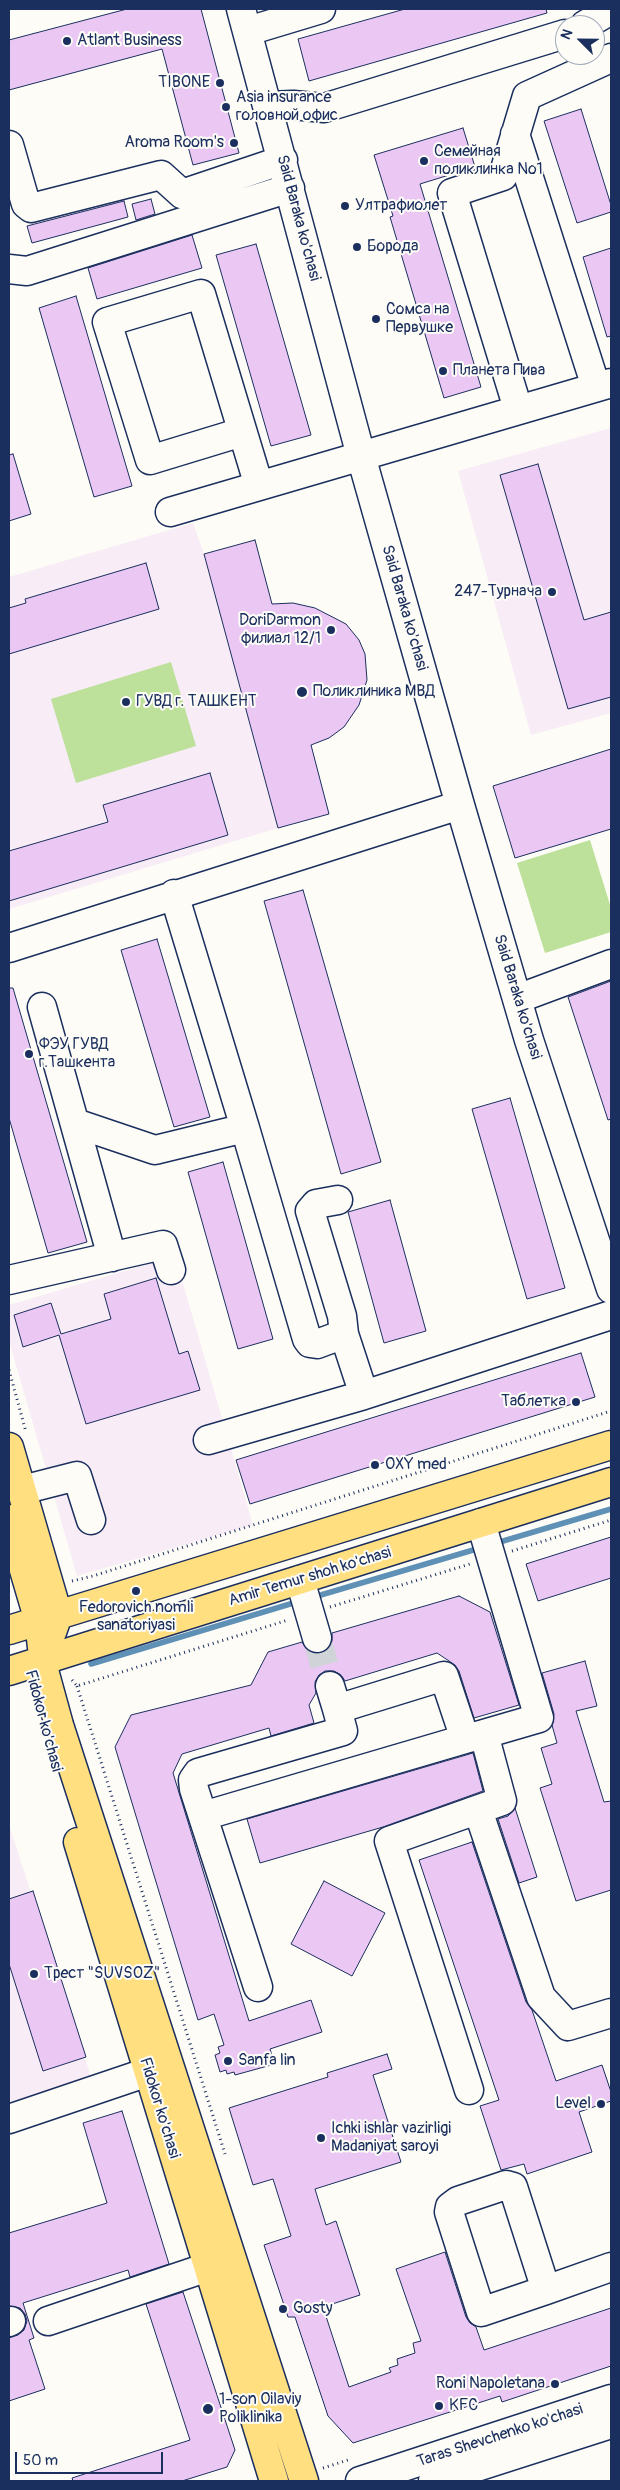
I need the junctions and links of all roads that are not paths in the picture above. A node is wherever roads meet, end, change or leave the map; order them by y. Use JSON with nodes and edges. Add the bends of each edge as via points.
{"nodes":[{"id":1,"x":321,"y":9,"type":"edge"},
{"id":2,"x":244,"y":20,"type":"edge"},
{"id":3,"x":555,"y":37,"type":"edge"},
{"id":4,"x":611,"y":58,"type":"edge"},
{"id":5,"x":268,"y":106,"type":"junction"},
{"id":6,"x":515,"y":134,"type":"junction"},
{"id":7,"x":9,"y":145,"type":"edge"},
{"id":8,"x":282,"y":160,"type":"junction"},
{"id":9,"x":290,"y":188,"type":"junction"},
{"id":10,"x":9,"y":269,"type":"edge"},
{"id":11,"x":603,"y":385,"type":"edge"},
{"id":12,"x":518,"y":409,"type":"junction"},
{"id":13,"x":242,"y":432,"type":"junction"},
{"id":14,"x":361,"y":456,"type":"junction"},
{"id":15,"x":259,"y":486,"type":"junction"},
{"id":16,"x":170,"y":512,"type":"dead end"},
{"id":17,"x":460,"y":804,"type":"junction"},
{"id":18,"x":174,"y":894,"type":"junction"},
{"id":19,"x":9,"y":948,"type":"edge"},
{"id":20,"x":611,"y":964,"type":"edge"},
{"id":21,"x":517,"y":999,"type":"junction"},
{"id":22,"x":42,"y":1007,"type":"dead end"},
{"id":23,"x":75,"y":1123,"type":"junction"},
{"id":24,"x":244,"y":1128,"type":"junction"},
{"id":25,"x":338,"y":1200,"type":"dead end"},
{"id":26,"x":112,"y":1257,"type":"junction"},
{"id":27,"x":171,"y":1270,"type":"dead end"},
{"id":28,"x":9,"y":1280,"type":"edge"},
{"id":29,"x":611,"y":1289,"type":"edge"},
{"id":30,"x":611,"y":1315,"type":"edge"},
{"id":31,"x":344,"y":1334,"type":"junction"},
{"id":32,"x":364,"y":1394,"type":"junction"},
{"id":33,"x":208,"y":1440,"type":"dead end"},
{"id":34,"x":611,"y":1445,"type":"edge"},
{"id":35,"x":9,"y":1448,"type":"edge"},
{"id":36,"x":611,"y":1482,"type":"edge"},
{"id":37,"x":22,"y":1490,"type":"junction"},
{"id":38,"x":9,"y":1519,"type":"edge"},
{"id":39,"x":91,"y":1520,"type":"dead end"},
{"id":40,"x":487,"y":1543,"type":"junction"},
{"id":41,"x":48,"y":1618,"type":"junction"},
{"id":42,"x":9,"y":1630,"type":"edge"},
{"id":43,"x":26,"y":1665,"type":"edge"},
{"id":44,"x":474,"y":1737,"type":"junction"},
{"id":45,"x":202,"y":1816,"type":"junction"},
{"id":46,"x":482,"y":1822,"type":"dead end"},
{"id":47,"x":258,"y":1987,"type":"dead end"},
{"id":48,"x":611,"y":2013,"type":"edge"},
{"id":49,"x":148,"y":2072,"type":"junction"},
{"id":50,"x":469,"y":2090,"type":"dead end"},
{"id":51,"x":9,"y":2119,"type":"edge"},
{"id":52,"x":208,"y":2267,"type":"junction"},
{"id":53,"x":611,"y":2267,"type":"edge"},
{"id":54,"x":546,"y":2290,"type":"junction"},
{"id":55,"x":48,"y":2321,"type":"dead end"},
{"id":56,"x":611,"y":2399,"type":"edge"},
{"id":57,"x":611,"y":2424,"type":"edge"},
{"id":58,"x":315,"y":2478,"type":"edge"},
{"id":59,"x":274,"y":2481,"type":"edge"},
{"id":60,"x":360,"y":2481,"type":"edge"},
{"id":61,"x":433,"y":2481,"type":"edge"}],
"edges":[{"from":1,"to":2,"type":"street"},
{"from":2,"to":5,"type":"street","name":"Said Baraka ko'chasi"},
{"from":3,"to":5,"type":"street","via":[[324,108],[293,104]]},
{"from":4,"to":6,"type":"street","via":[[527,96]]},
{"from":5,"to":8,"type":"street","name":"Said Baraka ko'chasi"},
{"from":6,"to":11,"type":"street"},
{"from":6,"to":12,"type":"street","via":[[503,176],[452,193]]},
{"from":7,"to":8,"type":"street","via":[[26,204],[31,208],[161,175],[182,194]]},
{"from":8,"to":9,"type":"street","name":"Said Baraka ko'chasi"},
{"from":9,"to":10,"type":"street","via":[[27,271]]},
{"from":9,"to":14,"type":"street","name":"Said Baraka ko'chasi"},
{"from":11,"to":12,"type":"street"},
{"from":12,"to":14,"type":"street"},
{"from":13,"to":13,"type":"street","via":[[201,294],[107,322],[150,460]]},
{"from":13,"to":15,"type":"street"},
{"from":14,"to":15,"type":"street"},
{"from":14,"to":17,"type":"street","name":"Said Baraka ko'chasi"},
{"from":15,"to":16,"type":"street"},
{"from":17,"to":18,"type":"street"},
{"from":17,"to":21,"type":"street","name":"Said Baraka ko'chasi"},
{"from":18,"to":19,"type":"street"},
{"from":18,"to":24,"type":"street"},
{"from":20,"to":21,"type":"street"},
{"from":21,"to":29,"type":"street","name":"Said Baraka ko'chasi"},
{"from":22,"to":23,"type":"street"},
{"from":23,"to":24,"type":"street","via":[[156,1150]]},
{"from":23,"to":26,"type":"street"},
{"from":24,"to":31,"type":"street","via":[[307,1339],[317,1344]]},
{"from":25,"to":31,"type":"street","via":[[316,1204],[310,1212],[342,1316]]},
{"from":26,"to":27,"type":"street","via":[[163,1244]]},
{"from":26,"to":28,"type":"street"},
{"from":30,"to":32,"type":"street"},
{"from":31,"to":32,"type":"street"},
{"from":32,"to":33,"type":"street"},
{"from":34,"to":41,"type":"main road"},
{"from":35,"to":37,"type":"main road"},
{"from":36,"to":40,"type":"main road","name":"Amir Temur shoh ko'chasi"},
{"from":37,"to":39,"type":"street","via":[[77,1476]]},
{"from":37,"to":41,"type":"main road"},
{"from":38,"to":41,"type":"main road"},
{"from":40,"to":43,"type":"main road","name":"Amir Temur shoh ko'chasi","via":[[308,1606]]},
{"from":40,"to":44,"type":"street","via":[[539,1718]]},
{"from":41,"to":42,"type":"main road"},
{"from":41,"to":43,"type":"main road","name":"Fidokor ko'chasi"},
{"from":43,"to":49,"type":"main road","name":"Fidokor ko'chasi"},
{"from":43,"to":58,"type":"main road","name":"Fidokor ko'chasi","via":[[45,1674],[62,1734]]},
{"from":44,"to":45,"type":"street"},
{"from":44,"to":45,"type":"street","via":[[444,1676],[333,1698],[343,1731],[198,1772],[193,1780]]},
{"from":44,"to":50,"type":"street","via":[[502,1801],[389,1841]]},
{"from":45,"to":47,"type":"street"},
{"from":46,"to":48,"type":"street","via":[[541,1997],[568,2026]]},
{"from":49,"to":51,"type":"street"},
{"from":49,"to":52,"type":"main road","name":"Fidokor ko'chasi"},
{"from":52,"to":55,"type":"street"},
{"from":52,"to":59,"type":"main road","name":"Fidokor ko'chasi"},
{"from":53,"to":54,"type":"street"},
{"from":54,"to":54,"type":"street","via":[[513,2187],[506,2184],[458,2201],[450,2207],[481,2312]]},
{"from":56,"to":60,"type":"street","name":"Taras Shevchenko ko'chasi"},
{"from":57,"to":61,"type":"street","name":"Taras Shevchenko ko'chasi"}]}
